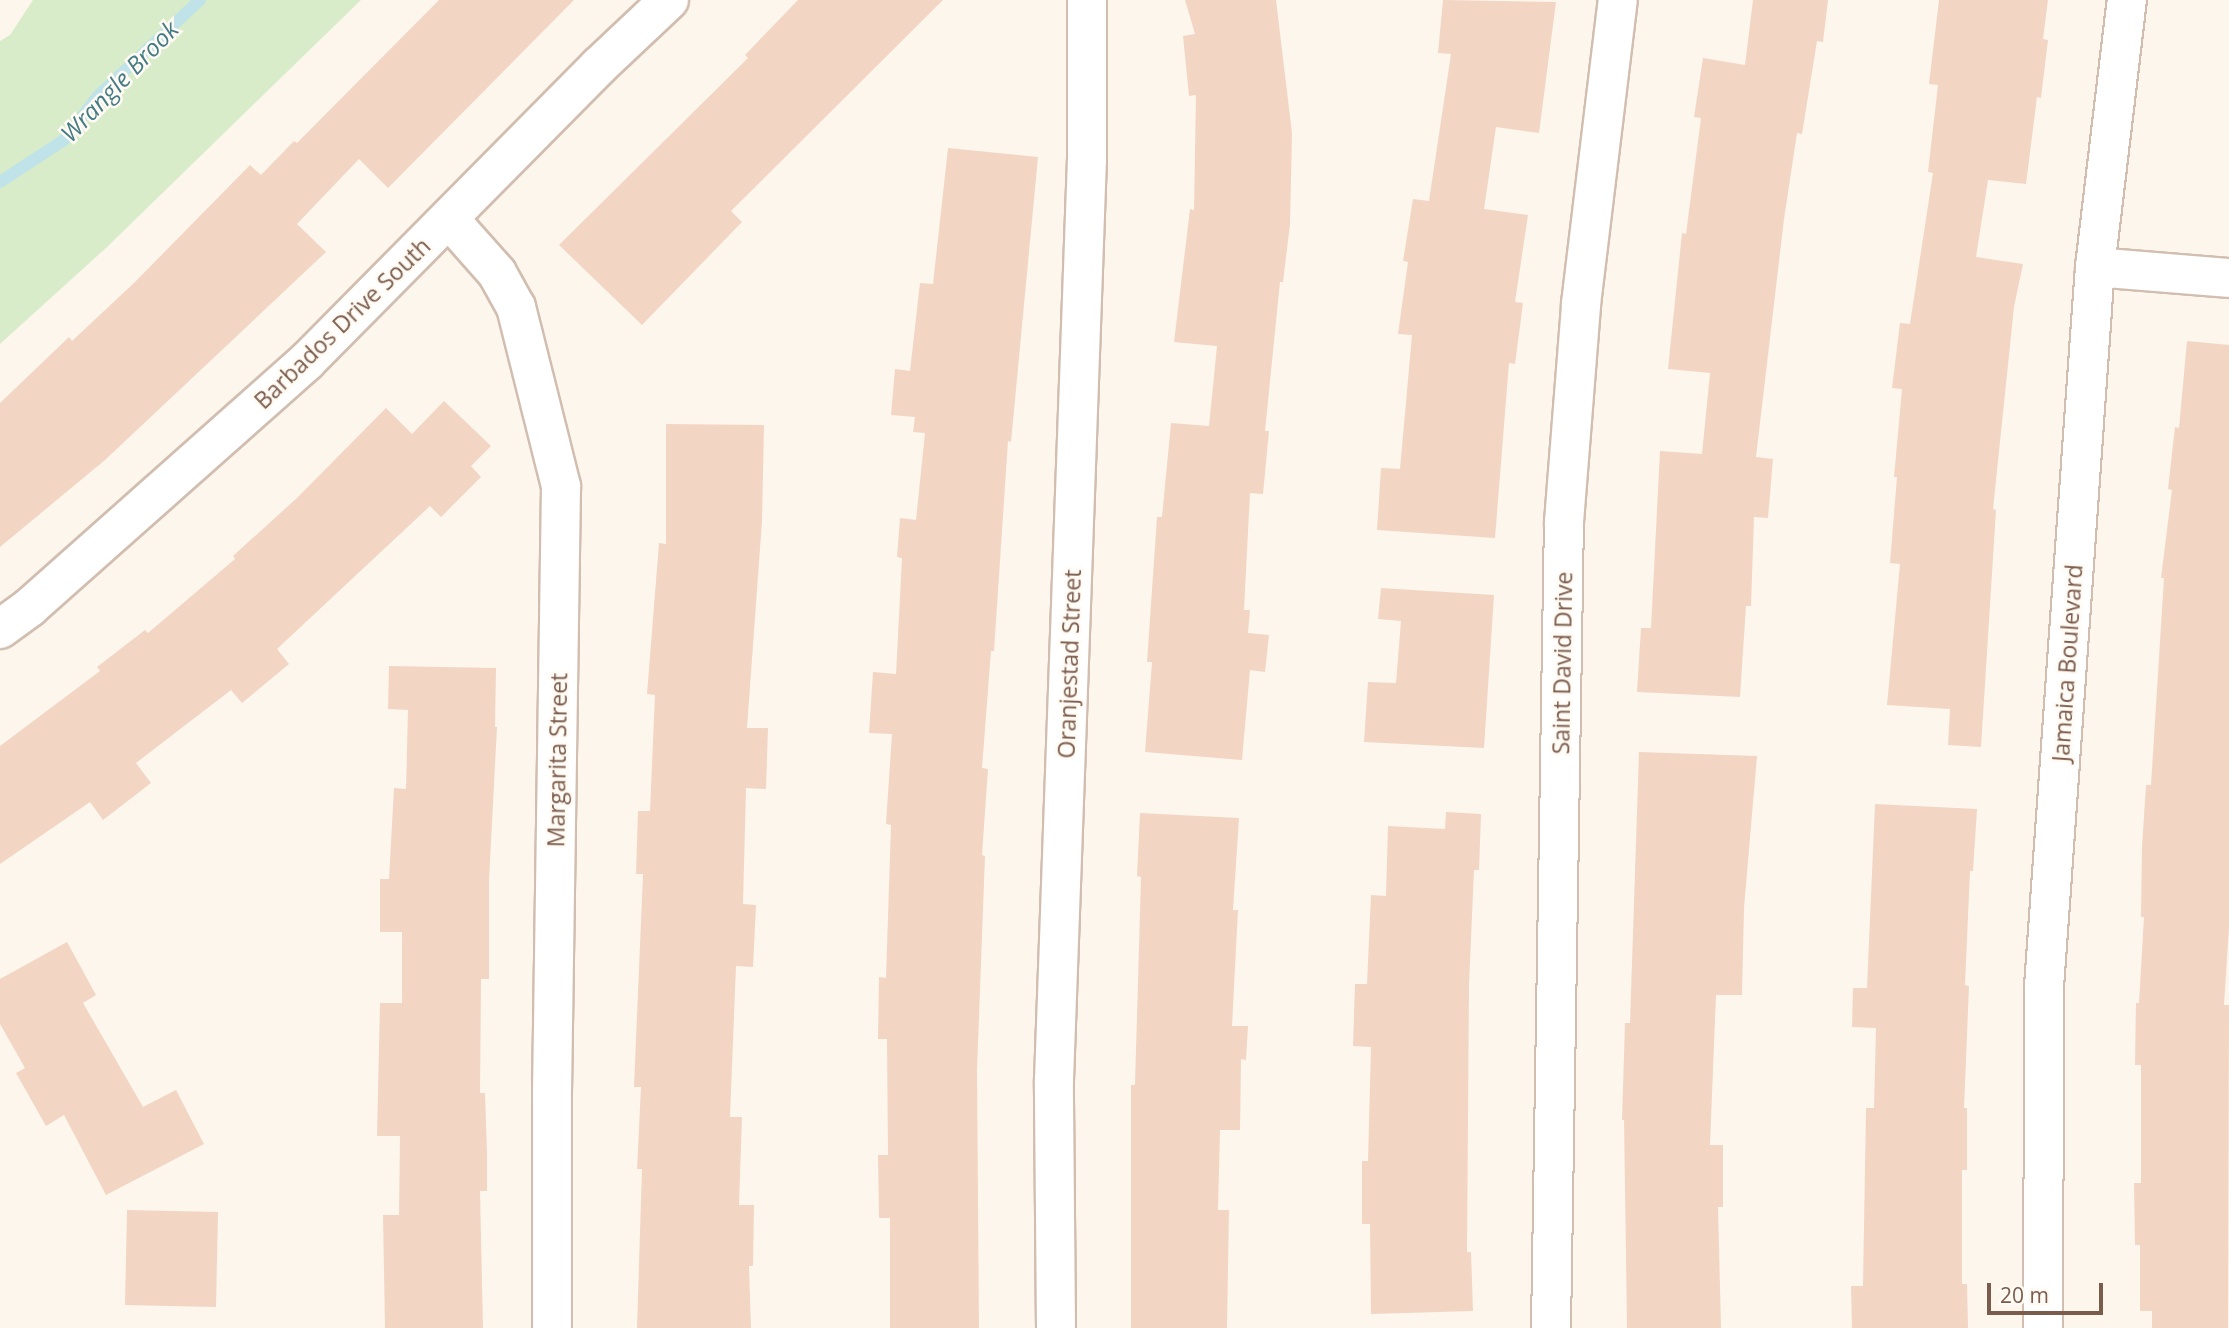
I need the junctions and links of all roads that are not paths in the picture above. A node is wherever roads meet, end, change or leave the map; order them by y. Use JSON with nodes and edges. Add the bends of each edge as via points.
{"nodes":[{"id":1,"x":669,"y":0,"type":"edge"},
{"id":2,"x":1087,"y":0,"type":"edge"},
{"id":3,"x":1618,"y":0,"type":"edge"},
{"id":4,"x":2127,"y":0,"type":"edge"},
{"id":5,"x":450,"y":220,"type":"junction"},
{"id":6,"x":2095,"y":267,"type":"junction"},
{"id":7,"x":2229,"y":278,"type":"edge"},
{"id":8,"x":0,"y":629,"type":"edge"},
{"id":9,"x":552,"y":1328,"type":"edge"},
{"id":10,"x":1056,"y":1328,"type":"edge"},
{"id":11,"x":1551,"y":1328,"type":"edge"},
{"id":12,"x":2043,"y":1328,"type":"edge"}],
"edges":[{"from":1,"to":5,"type":"street","name":"Barbados Drive South"},
{"from":2,"to":10,"type":"street","name":"Oranjestad Street","via":[[1087,160],[1054,1080]]},
{"from":3,"to":11,"type":"street","name":"Saint David Drive","via":[[1581,304],[1564,522]]},
{"from":4,"to":6,"type":"street","name":"Jamaica Boulevard"},
{"from":5,"to":8,"type":"street","name":"Barbados Drive South","via":[[307,361]]},
{"from":5,"to":9,"type":"street","name":"Margarita Street","via":[[497,273],[516,307],[561,485]]},
{"from":6,"to":7,"type":"street"},
{"from":6,"to":12,"type":"street","name":"Jamaica Boulevard","via":[[2044,987]]}]}
